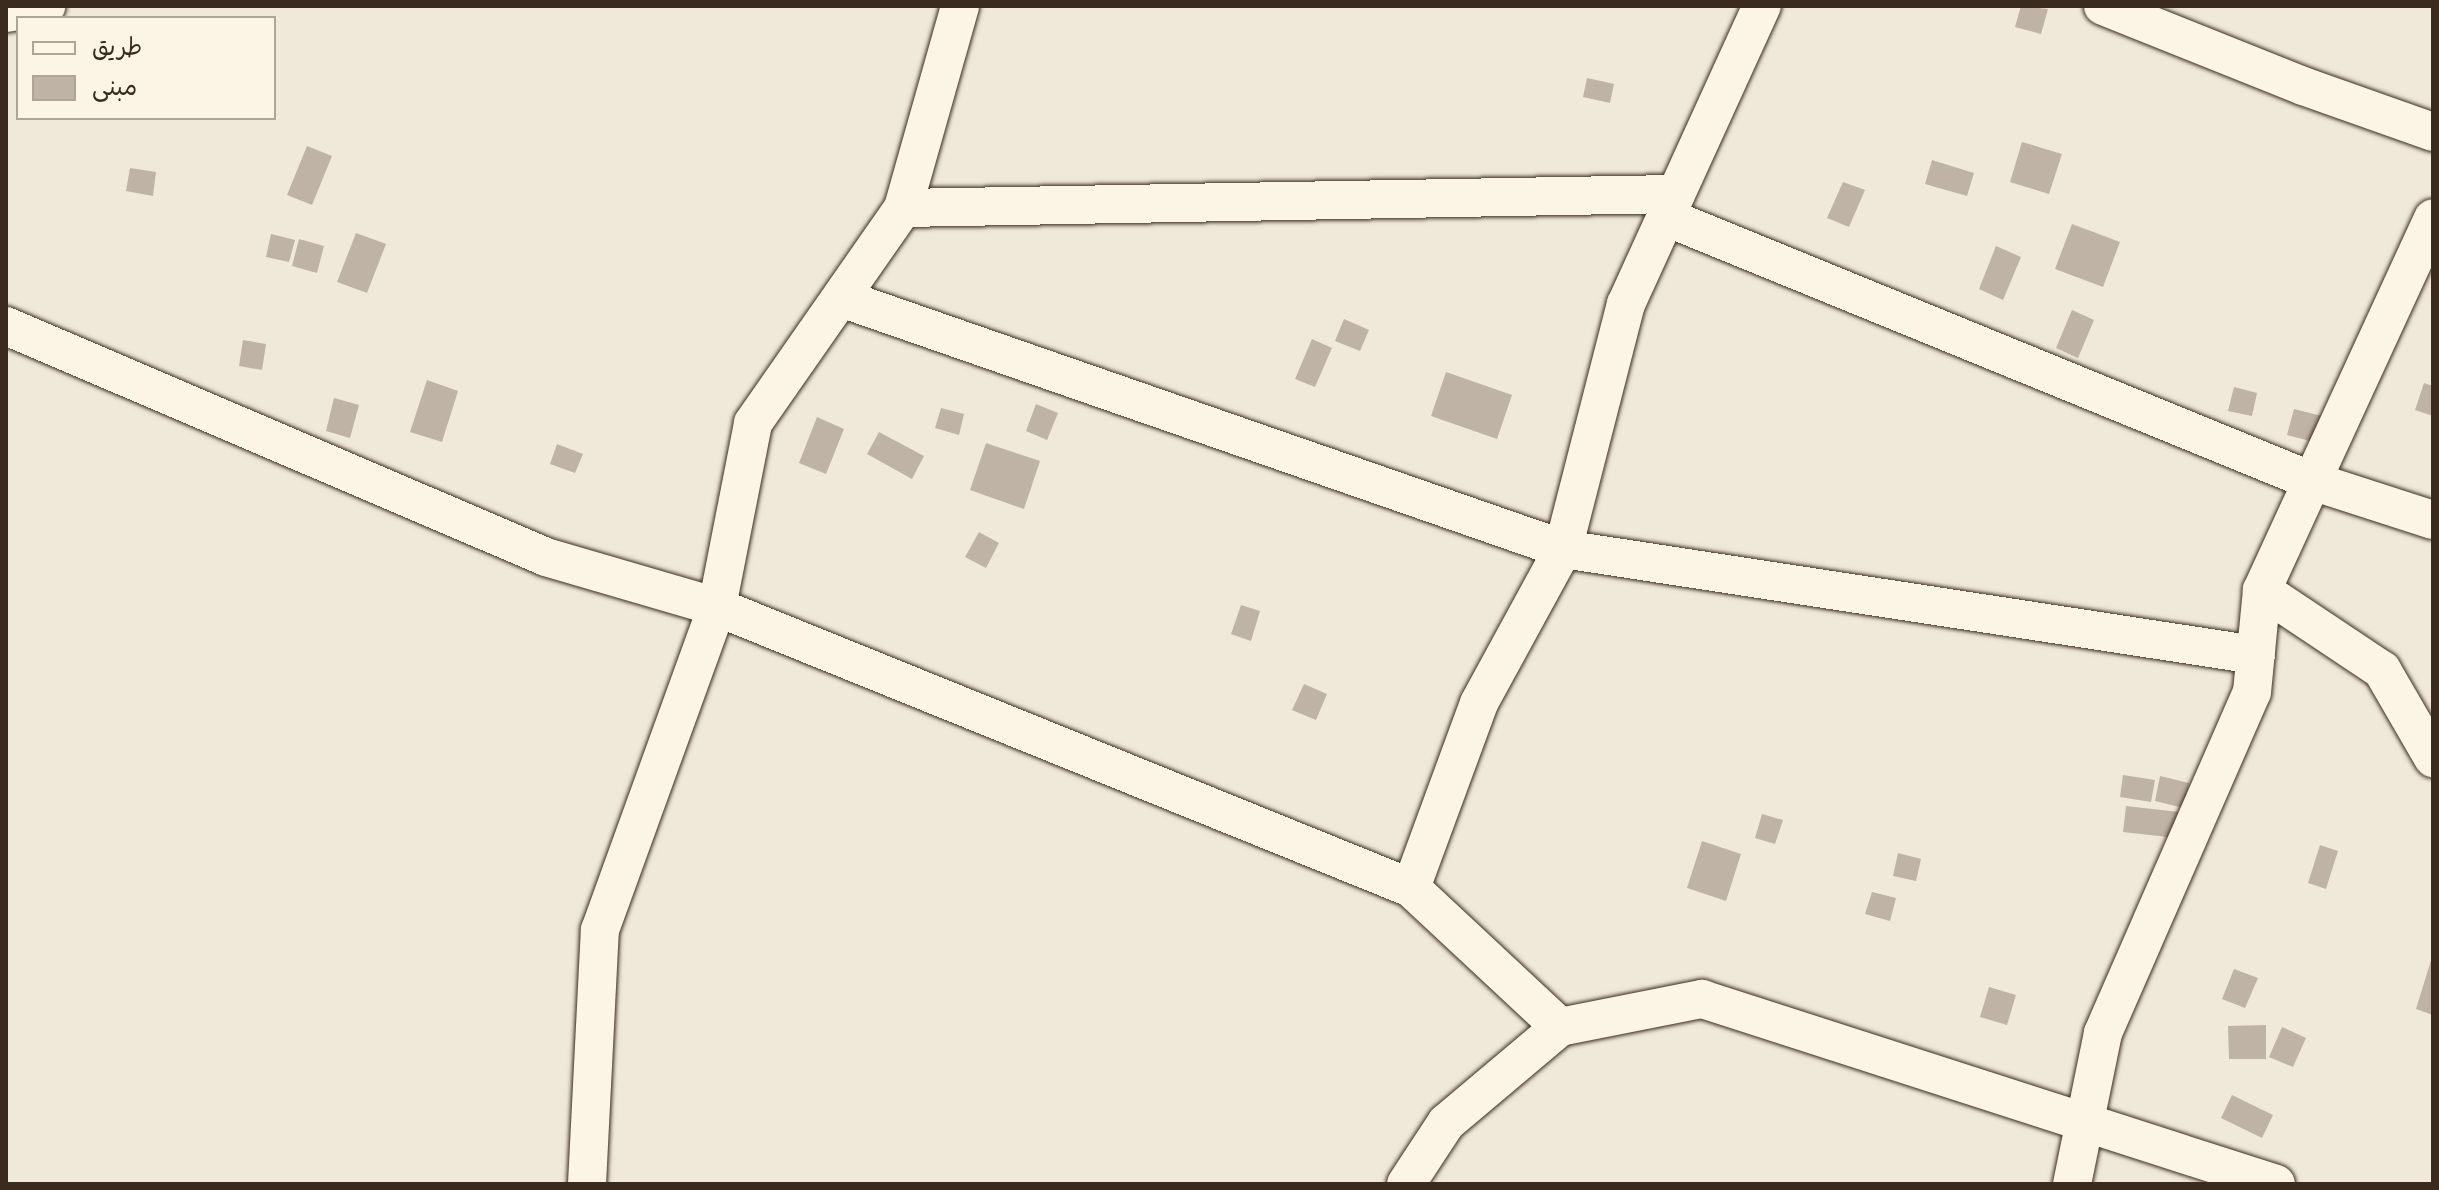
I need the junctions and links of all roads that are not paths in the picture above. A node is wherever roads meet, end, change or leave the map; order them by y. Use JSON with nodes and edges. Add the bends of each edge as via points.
{"nodes":[{"id":1,"x":46,"y":6,"type":"edge"},
{"id":2,"x":960,"y":6,"type":"edge"},
{"id":3,"x":1762,"y":6,"type":"edge"},
{"id":4,"x":2103,"y":6,"type":"edge"},
{"id":5,"x":6,"y":13,"type":"edge"},
{"id":6,"x":2433,"y":132,"type":"edge"},
{"id":7,"x":1671,"y":205,"type":"junction"},
{"id":8,"x":903,"y":208,"type":"junction"},
{"id":9,"x":2433,"y":218,"type":"edge"},
{"id":10,"x":841,"y":298,"type":"junction"},
{"id":11,"x":6,"y":326,"type":"edge"},
{"id":12,"x":2312,"y":481,"type":"junction"},
{"id":13,"x":2433,"y":520,"type":"edge"},
{"id":14,"x":1563,"y":549,"type":"junction"},
{"id":15,"x":2262,"y":590,"type":"junction"},
{"id":16,"x":717,"y":607,"type":"junction"},
{"id":17,"x":2256,"y":655,"type":"junction"},
{"id":18,"x":2433,"y":758,"type":"edge"},
{"id":19,"x":1411,"y":888,"type":"junction"},
{"id":20,"x":1560,"y":1027,"type":"junction"},
{"id":21,"x":2085,"y":1124,"type":"junction"},
{"id":22,"x":587,"y":1184,"type":"edge"},
{"id":23,"x":1406,"y":1184,"type":"edge"},
{"id":24,"x":2072,"y":1184,"type":"edge"},
{"id":25,"x":2276,"y":1184,"type":"edge"}],
"edges":[{"from":1,"to":5,"type":"street"},
{"from":2,"to":8,"type":"street"},
{"from":3,"to":7,"type":"street"},
{"from":4,"to":6,"type":"street"},
{"from":7,"to":8,"type":"street"},
{"from":7,"to":12,"type":"street"},
{"from":7,"to":14,"type":"street","via":[[1626,304]]},
{"from":8,"to":10,"type":"street"},
{"from":9,"to":12,"type":"street"},
{"from":10,"to":14,"type":"street"},
{"from":10,"to":16,"type":"street","via":[[753,423]]},
{"from":11,"to":16,"type":"street","via":[[546,557]]},
{"from":12,"to":13,"type":"street"},
{"from":12,"to":15,"type":"street"},
{"from":14,"to":17,"type":"street"},
{"from":14,"to":19,"type":"street","via":[[1479,703]]},
{"from":15,"to":17,"type":"street"},
{"from":15,"to":18,"type":"street","via":[[2382,670]]},
{"from":16,"to":19,"type":"street"},
{"from":16,"to":22,"type":"street","via":[[600,930]]},
{"from":17,"to":21,"type":"street","via":[[2252,692],[2103,1033]]},
{"from":19,"to":20,"type":"street"},
{"from":20,"to":21,"type":"street","via":[[1702,999]]},
{"from":20,"to":23,"type":"street","via":[[1446,1123]]},
{"from":21,"to":24,"type":"street"},
{"from":21,"to":25,"type":"street"}]}
